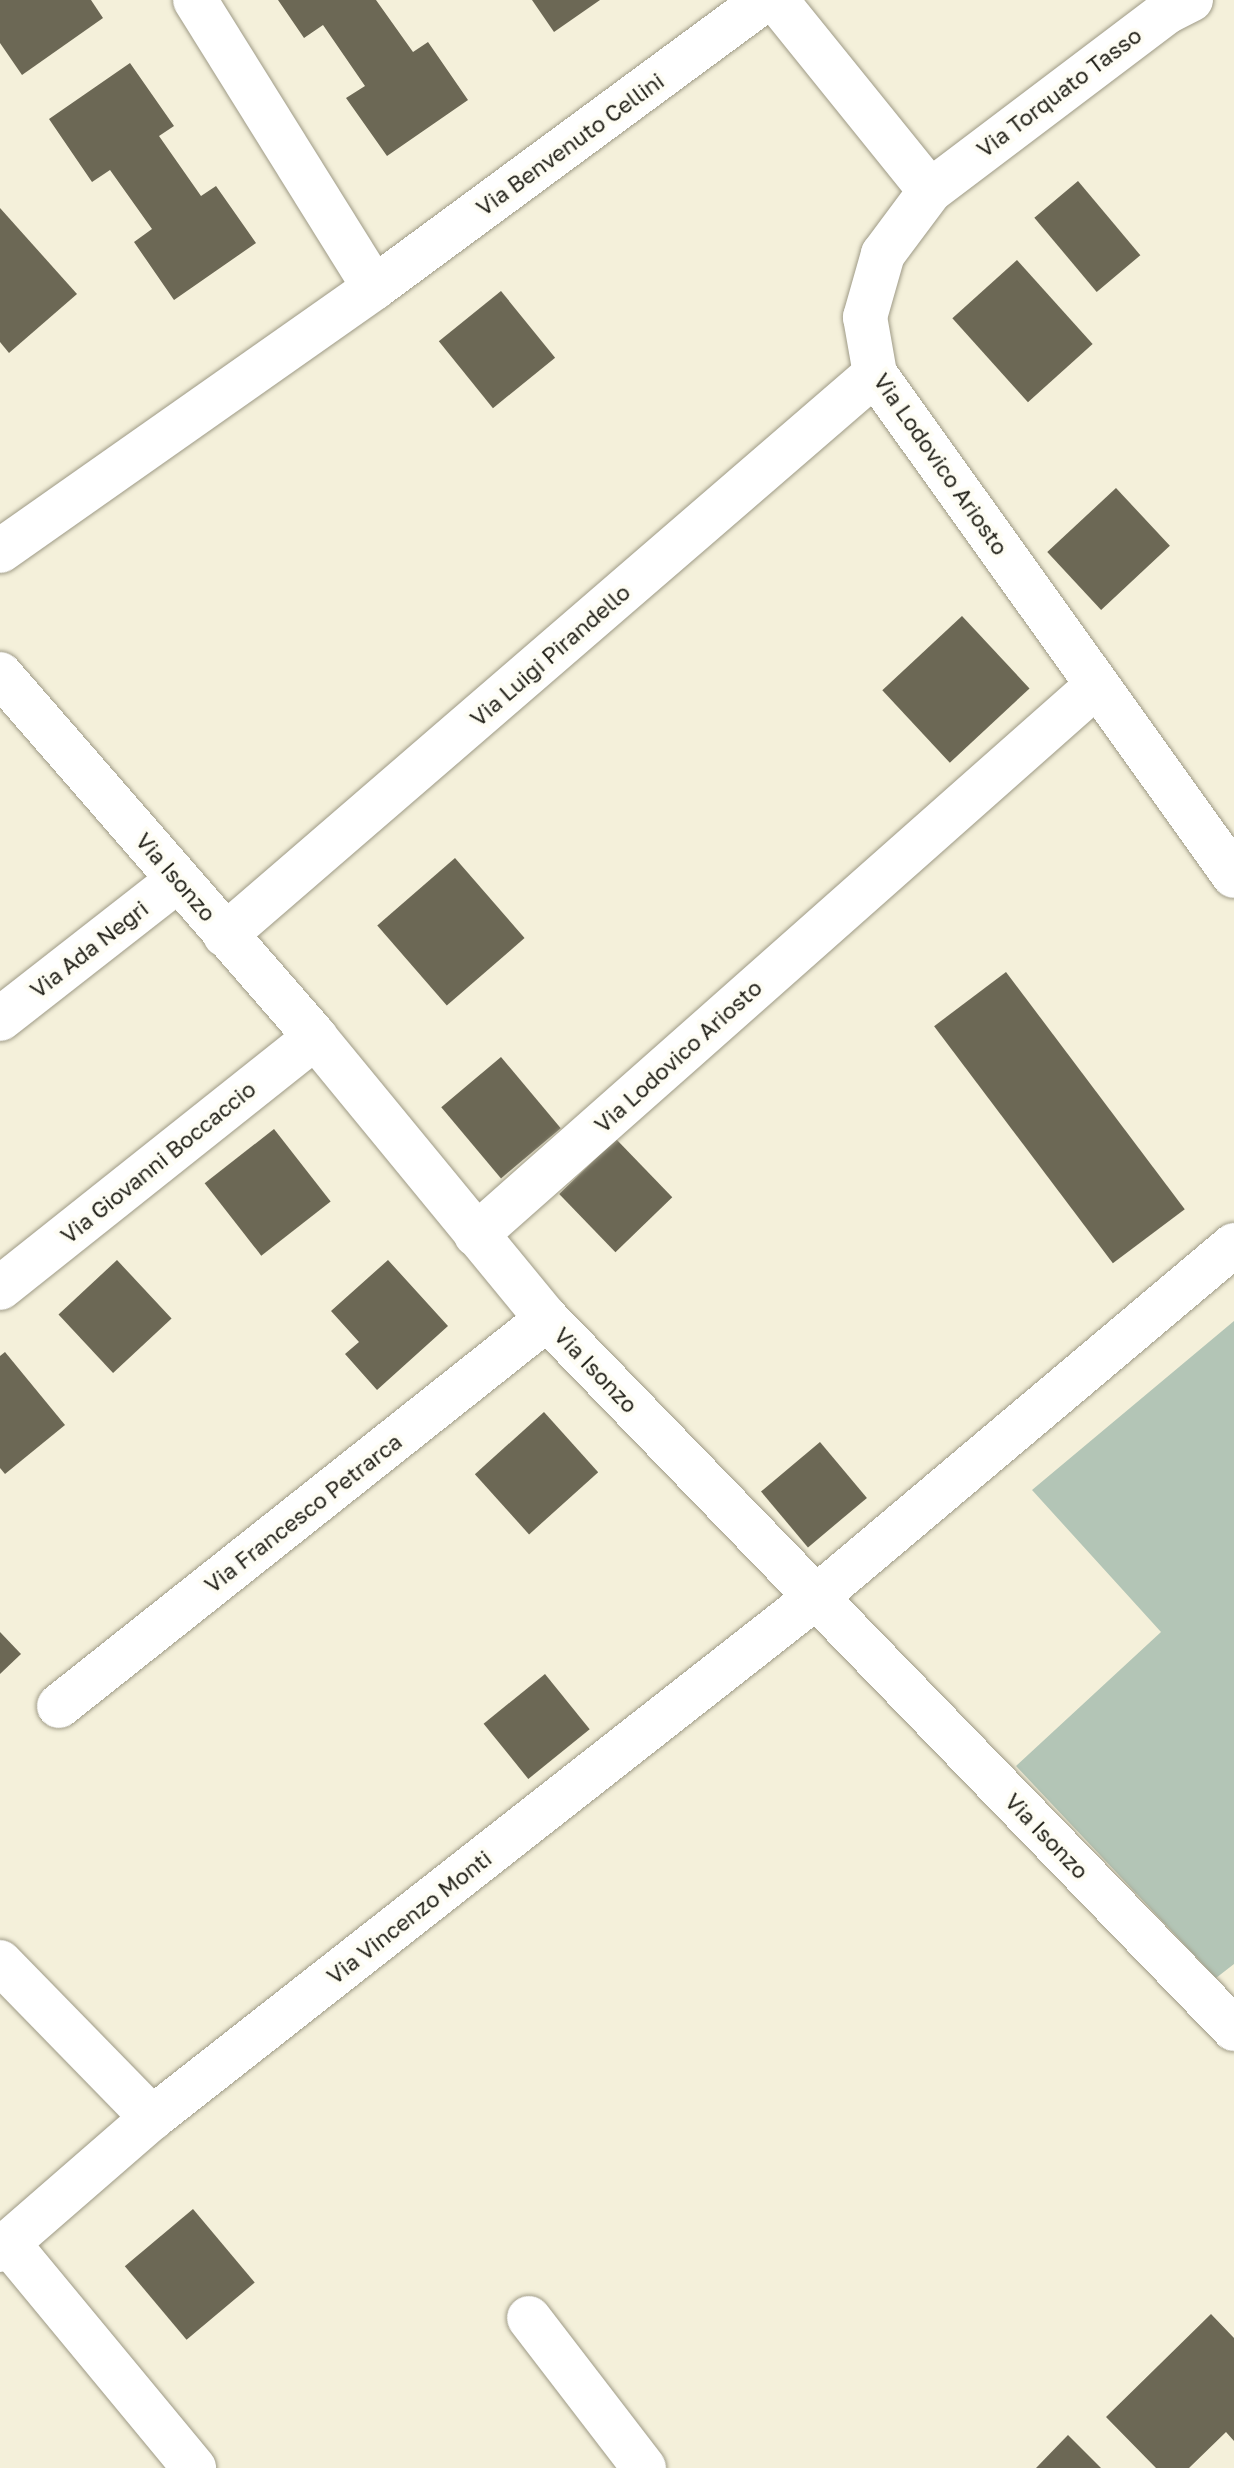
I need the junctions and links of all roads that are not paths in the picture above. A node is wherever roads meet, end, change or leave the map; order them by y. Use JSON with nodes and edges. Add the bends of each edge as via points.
{"nodes":[{"id":1,"x":195,"y":0,"type":"edge"},
{"id":2,"x":765,"y":0,"type":"edge"},
{"id":3,"x":776,"y":0,"type":"edge"},
{"id":4,"x":1191,"y":0,"type":"edge"},
{"id":5,"x":930,"y":191,"type":"junction"},
{"id":6,"x":374,"y":288,"type":"junction"},
{"id":7,"x":875,"y":374,"type":"junction"},
{"id":8,"x":0,"y":551,"type":"edge"},
{"id":9,"x":0,"y":674,"type":"edge"},
{"id":10,"x":1096,"y":686,"type":"junction"},
{"id":11,"x":1229,"y":856,"type":"edge"},
{"id":12,"x":178,"y":880,"type":"junction"},
{"id":13,"x":225,"y":935,"type":"junction"},
{"id":14,"x":0,"y":1019,"type":"edge"},
{"id":15,"x":315,"y":1037,"type":"junction"},
{"id":16,"x":476,"y":1235,"type":"junction"},
{"id":17,"x":1234,"y":1245,"type":"edge"},
{"id":18,"x":0,"y":1288,"type":"edge"},
{"id":19,"x":547,"y":1319,"type":"junction"},
{"id":20,"x":815,"y":1598,"type":"junction"},
{"id":21,"x":59,"y":1706,"type":"dead end"},
{"id":22,"x":0,"y":1962,"type":"edge"},
{"id":23,"x":1234,"y":2029,"type":"edge"},
{"id":24,"x":152,"y":2118,"type":"junction"},
{"id":25,"x":4,"y":2246,"type":"edge"},
{"id":26,"x":529,"y":2318,"type":"dead end"},
{"id":27,"x":194,"y":2468,"type":"edge"},
{"id":28,"x":644,"y":2468,"type":"edge"}],
"edges":[{"from":1,"to":6,"type":"street"},
{"from":2,"to":6,"type":"street","name":"Via Benvenuto Cellini"},
{"from":3,"to":5,"type":"street"},
{"from":4,"to":5,"type":"street","name":"Via Torquato Tasso","via":[[1167,12]]},
{"from":5,"to":7,"type":"street","name":"Via Lodovico Ariosto","via":[[883,254],[865,317]]},
{"from":6,"to":8,"type":"street","name":"Via Benvenuto Cellini"},
{"from":7,"to":10,"type":"street","name":"Via Lodovico Ariosto"},
{"from":7,"to":13,"type":"street","name":"Via Luigi Pirandello"},
{"from":9,"to":12,"type":"street","name":"Via Isonzo"},
{"from":10,"to":11,"type":"street","name":"Via Lodovico Ariosto"},
{"from":10,"to":16,"type":"street","name":"Via Lodovico Ariosto"},
{"from":12,"to":13,"type":"street","name":"Via Isonzo"},
{"from":12,"to":14,"type":"street","name":"Via Ada Negri"},
{"from":13,"to":15,"type":"street","name":"Via Isonzo"},
{"from":15,"to":16,"type":"street","name":"Via Isonzo"},
{"from":15,"to":18,"type":"street","name":"Via Giovanni Boccaccio"},
{"from":16,"to":19,"type":"street","name":"Via Isonzo"},
{"from":17,"to":20,"type":"street"},
{"from":19,"to":20,"type":"street","name":"Via Isonzo"},
{"from":19,"to":21,"type":"street","name":"Via Francesco Petrarca"},
{"from":20,"to":23,"type":"street","name":"Via Isonzo"},
{"from":20,"to":24,"type":"street","name":"Via Vincenzo Monti"},
{"from":22,"to":24,"type":"street"},
{"from":24,"to":25,"type":"street","name":"Via Vincenzo Monti"},
{"from":25,"to":27,"type":"street","name":"Via Vincenzo Monti"},
{"from":26,"to":28,"type":"street"}]}
